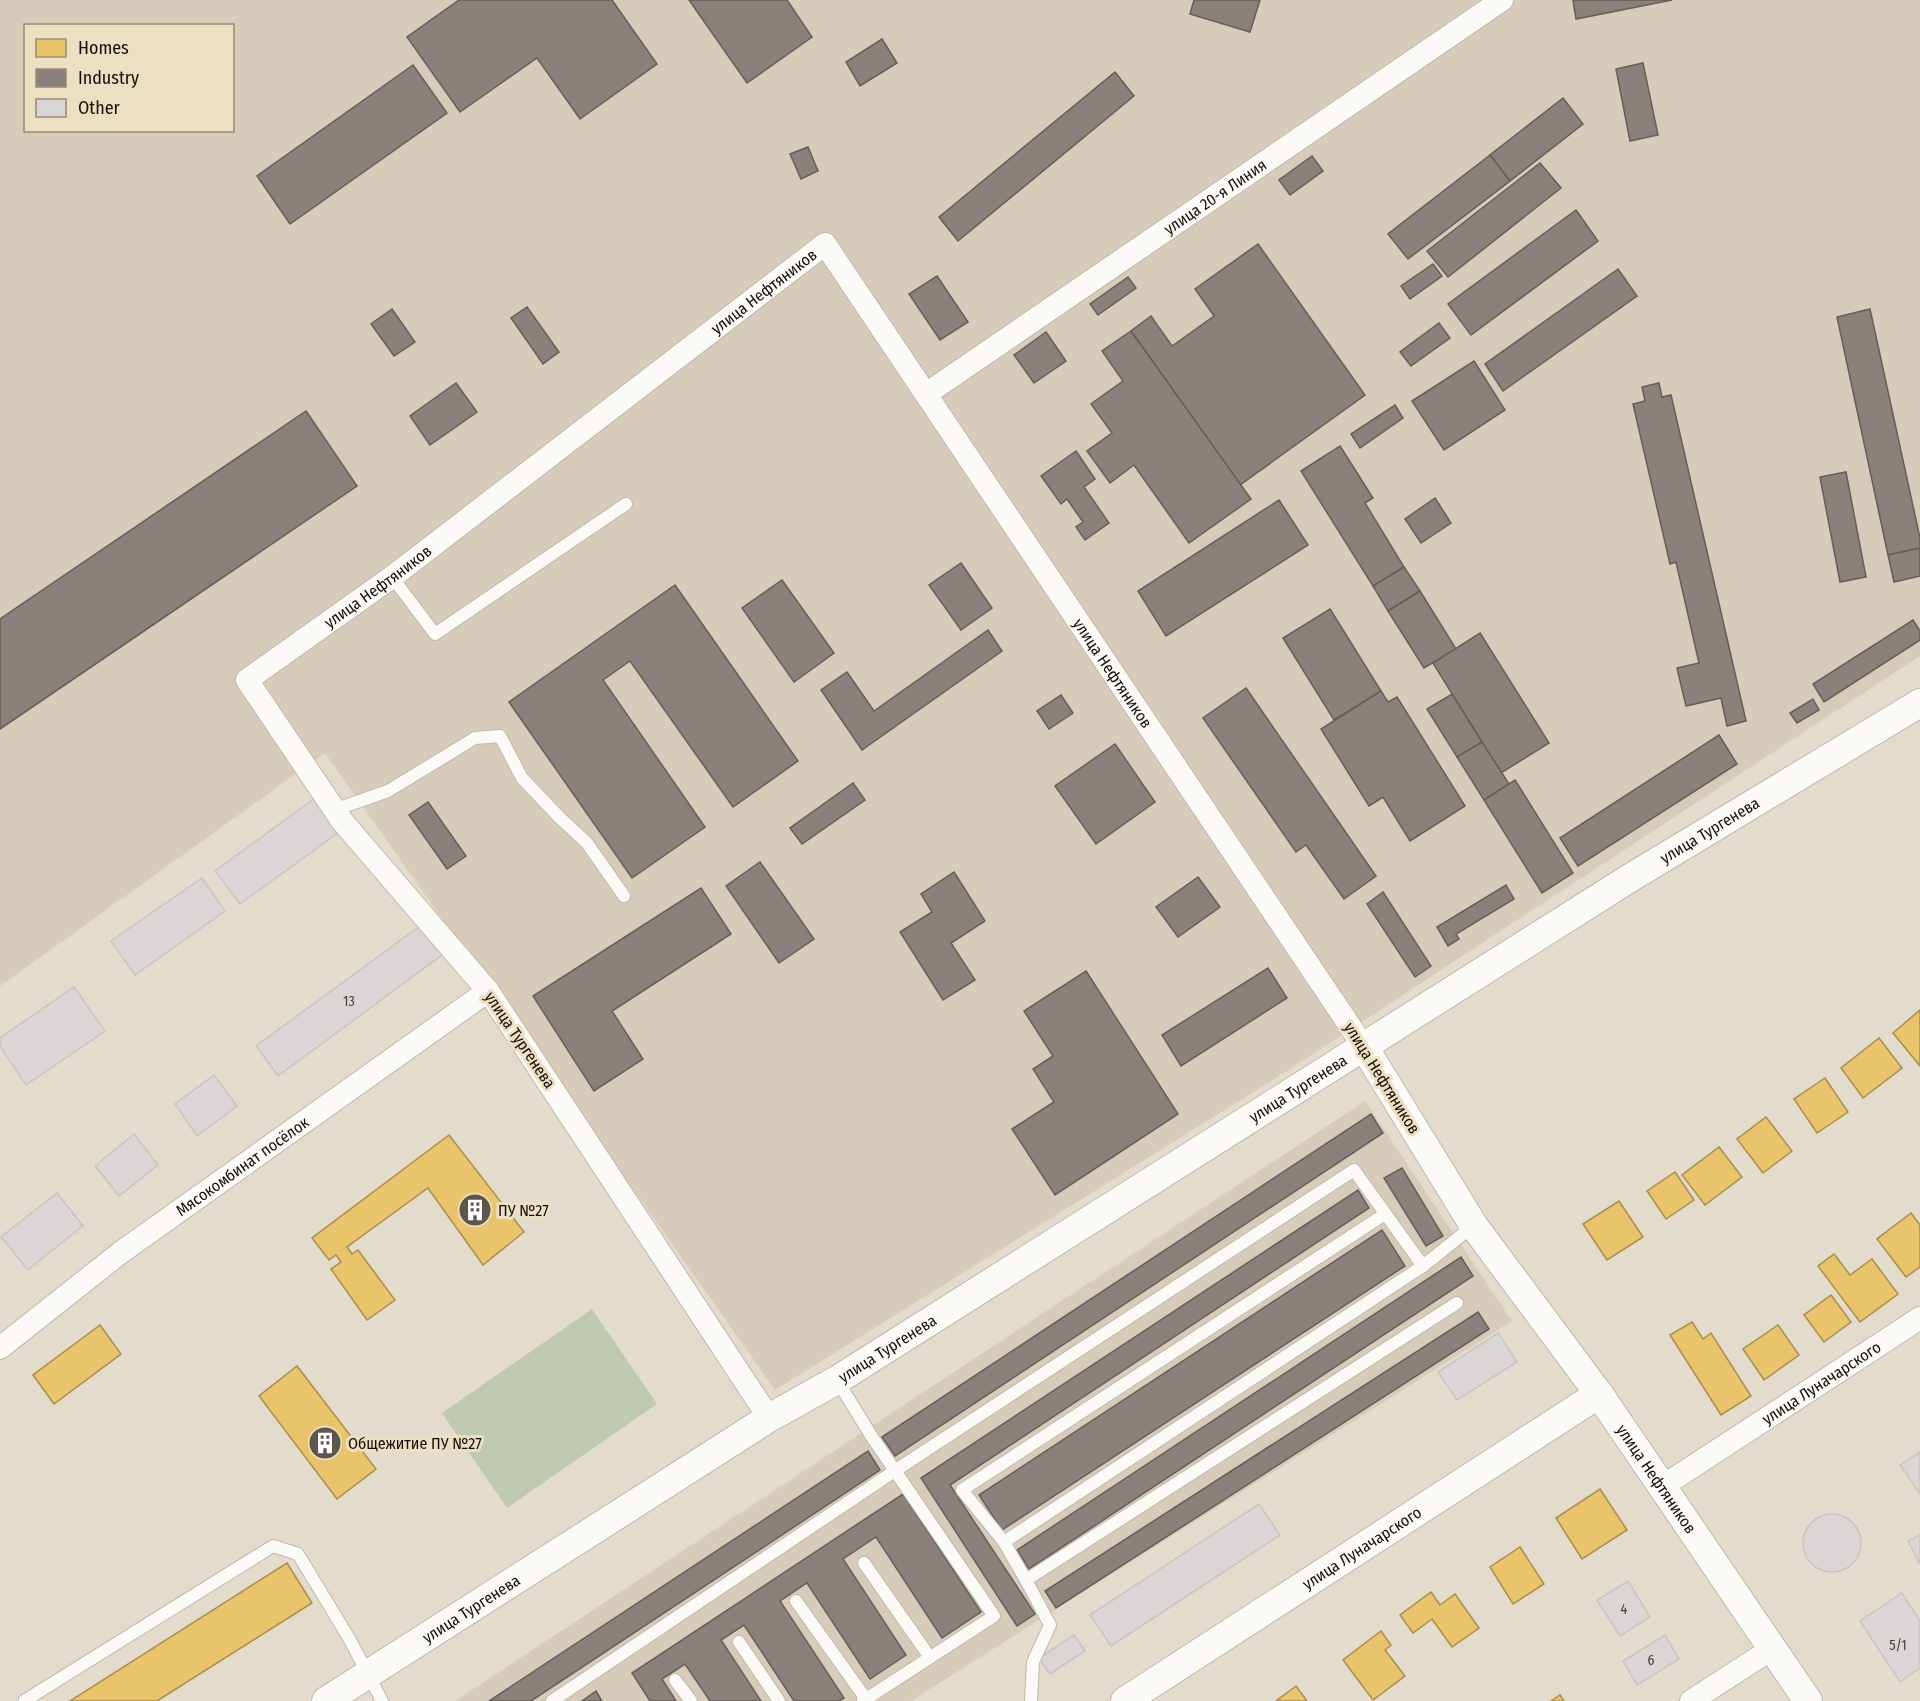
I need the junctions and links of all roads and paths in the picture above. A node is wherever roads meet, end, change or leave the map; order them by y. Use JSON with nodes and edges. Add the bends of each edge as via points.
{"nodes":[{"id":1,"x":1502,"y":0,"type":"edge"},
{"id":2,"x":926,"y":394,"type":"junction"},
{"id":3,"x":626,"y":504,"type":"dead end"},
{"id":4,"x":392,"y":578,"type":"junction"},
{"id":5,"x":247,"y":680,"type":"joint"},
{"id":6,"x":1920,"y":703,"type":"edge"},
{"id":7,"x":334,"y":810,"type":"junction"},
{"id":8,"x":624,"y":896,"type":"dead end"},
{"id":9,"x":488,"y":991,"type":"junction"},
{"id":10,"x":1364,"y":1047,"type":"junction"},
{"id":11,"x":1385,"y":1214,"type":"junction"},
{"id":12,"x":1474,"y":1226,"type":"junction"},
{"id":13,"x":1423,"y":1266,"type":"junction"},
{"id":14,"x":1457,"y":1303,"type":"dead end"},
{"id":15,"x":1920,"y":1318,"type":"edge"},
{"id":16,"x":0,"y":1348,"type":"edge"},
{"id":17,"x":837,"y":1380,"type":"junction"},
{"id":18,"x":1599,"y":1394,"type":"junction"},
{"id":19,"x":769,"y":1418,"type":"junction"},
{"id":20,"x":896,"y":1470,"type":"junction"},
{"id":21,"x":1663,"y":1486,"type":"junction"},
{"id":22,"x":1004,"y":1542,"type":"junction"},
{"id":23,"x":864,"y":1563,"type":"dead end"},
{"id":24,"x":1026,"y":1580,"type":"junction"},
{"id":25,"x":796,"y":1601,"type":"dead end"},
{"id":26,"x":739,"y":1642,"type":"dead end"},
{"id":27,"x":1773,"y":1648,"type":"junction"},
{"id":28,"x":929,"y":1656,"type":"junction"},
{"id":29,"x":369,"y":1674,"type":"junction"},
{"id":30,"x":675,"y":1680,"type":"dead end"},
{"id":31,"x":865,"y":1700,"type":"edge"},
{"id":32,"x":24,"y":1701,"type":"edge"},
{"id":33,"x":326,"y":1701,"type":"edge"},
{"id":34,"x":382,"y":1701,"type":"edge"},
{"id":35,"x":552,"y":1701,"type":"edge"},
{"id":36,"x":691,"y":1701,"type":"edge"},
{"id":37,"x":779,"y":1701,"type":"edge"},
{"id":38,"x":1031,"y":1701,"type":"edge"},
{"id":39,"x":1125,"y":1701,"type":"edge"},
{"id":40,"x":1691,"y":1701,"type":"edge"},
{"id":41,"x":1808,"y":1701,"type":"edge"}],
"edges":[{"from":1,"to":2,"type":"street","name":"улица 20-я Линия"},
{"from":2,"to":4,"type":"street","name":"улица Нефтяников","via":[[825,244]]},
{"from":2,"to":10,"type":"street","name":"улица Нефтяников"},
{"from":3,"to":4,"type":"lane","via":[[435,634]]},
{"from":4,"to":5,"type":"street","name":"улица Нефтяников"},
{"from":5,"to":7,"type":"street","name":"улица Тургенева"},
{"from":6,"to":10,"type":"street","name":"улица Тургенева","via":[[1630,878]]},
{"from":7,"to":8,"type":"lane","via":[[388,791],[475,738],[500,736],[522,778],[587,843]]},
{"from":7,"to":9,"type":"street","name":"улица Тургенева"},
{"from":9,"to":16,"type":"street","name":"Мясокомбинат посёлок","via":[[120,1252]]},
{"from":9,"to":19,"type":"street","name":"улица Тургенева"},
{"from":10,"to":12,"type":"street","name":"улица Нефтяников"},
{"from":10,"to":17,"type":"street","name":"улица Тургенева"},
{"from":11,"to":13,"type":"lane"},
{"from":11,"to":20,"type":"lane","via":[[1354,1170]]},
{"from":11,"to":22,"type":"lane","via":[[962,1490]]},
{"from":12,"to":13,"type":"lane"},
{"from":12,"to":18,"type":"street","name":"улица Нефтяников"},
{"from":13,"to":22,"type":"lane"},
{"from":14,"to":24,"type":"lane"},
{"from":15,"to":21,"type":"street","name":"улица Луначарского"},
{"from":17,"to":19,"type":"street","name":"улица Тургенева"},
{"from":17,"to":20,"type":"lane"},
{"from":18,"to":21,"type":"street","name":"улица Нефтяников"},
{"from":18,"to":39,"type":"street","name":"улица Луначарского"},
{"from":19,"to":29,"type":"street","name":"улица Тургенева"},
{"from":20,"to":28,"type":"lane","via":[[994,1616]]},
{"from":20,"to":35,"type":"lane"},
{"from":21,"to":27,"type":"street","name":"улица Нефтяников"},
{"from":22,"to":24,"type":"lane"},
{"from":23,"to":28,"type":"lane"},
{"from":24,"to":38,"type":"lane","via":[[1050,1624],[1033,1662]]},
{"from":25,"to":31,"type":"lane"},
{"from":26,"to":37,"type":"lane"},
{"from":27,"to":40,"type":"street"},
{"from":27,"to":41,"type":"street","name":"улица Нефтяников"},
{"from":28,"to":31,"type":"lane"},
{"from":29,"to":32,"type":"lane","via":[[298,1554],[273,1546]]},
{"from":29,"to":33,"type":"street","name":"улица Тургенева"},
{"from":29,"to":34,"type":"lane"},
{"from":30,"to":36,"type":"lane"}]}
